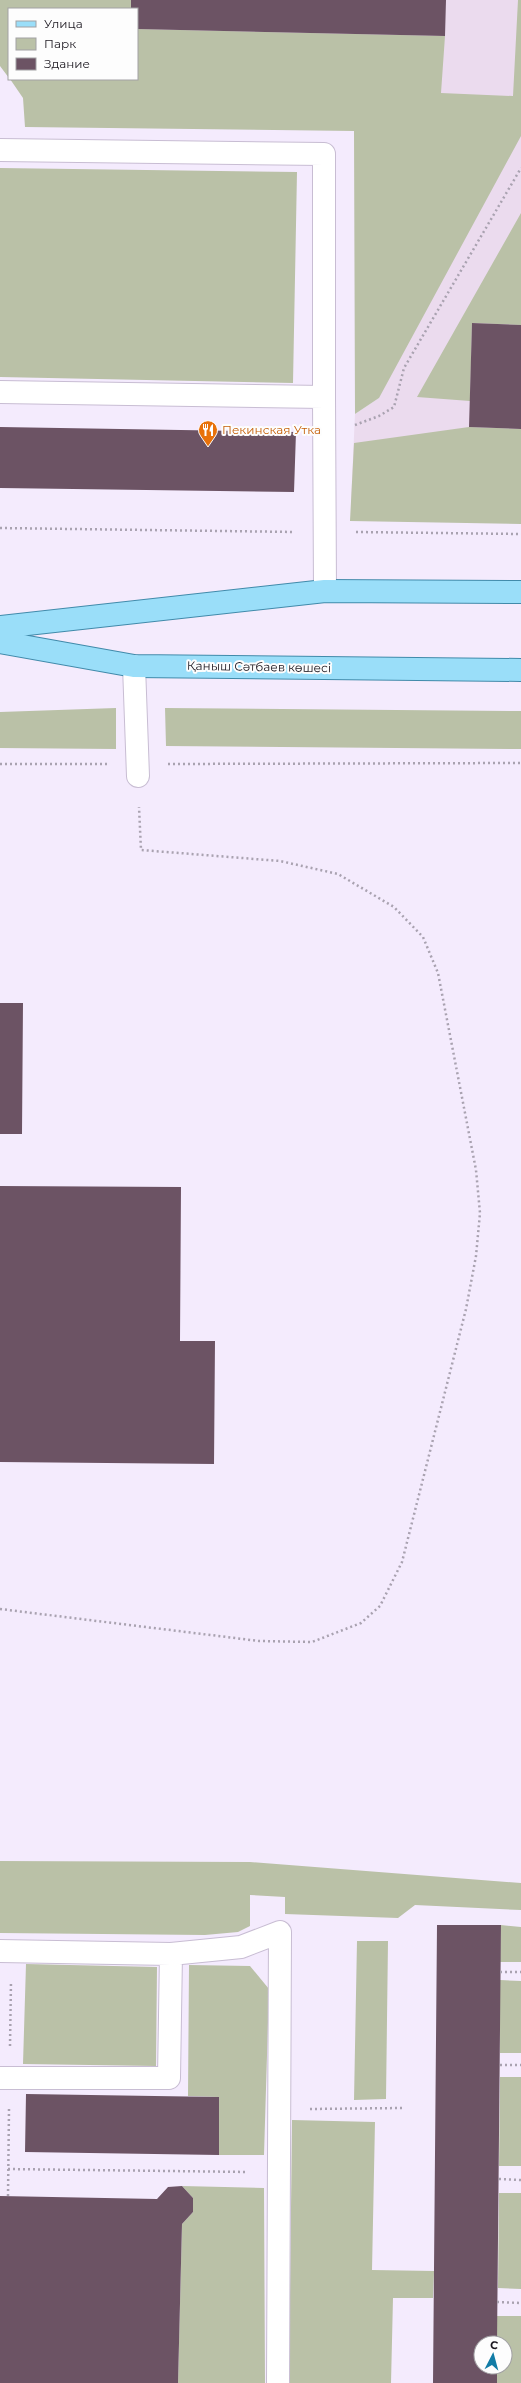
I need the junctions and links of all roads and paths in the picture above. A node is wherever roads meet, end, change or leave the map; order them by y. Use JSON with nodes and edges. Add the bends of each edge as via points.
{"nodes":[{"id":1,"x":0,"y":150,"type":"edge"},
{"id":2,"x":521,"y":168,"type":"edge"},
{"id":3,"x":0,"y":392,"type":"edge"},
{"id":4,"x":324,"y":397,"type":"junction"},
{"id":5,"x":324,"y":428,"type":"junction"},
{"id":6,"x":0,"y":528,"type":"edge"},
{"id":7,"x":325,"y":532,"type":"junction"},
{"id":8,"x":521,"y":534,"type":"edge"},
{"id":9,"x":325,"y":591,"type":"junction"},
{"id":10,"x":521,"y":592,"type":"edge"},
{"id":11,"x":0,"y":627,"type":"edge"},
{"id":12,"x":0,"y":642,"type":"edge"},
{"id":13,"x":134,"y":666,"type":"junction"},
{"id":14,"x":521,"y":670,"type":"edge"},
{"id":15,"x":521,"y":763,"type":"edge"},
{"id":16,"x":0,"y":764,"type":"edge"},
{"id":17,"x":138,"y":770,"type":"junction"},
{"id":18,"x":0,"y":1609,"type":"edge"},
{"id":19,"x":0,"y":1951,"type":"edge"},
{"id":20,"x":171,"y":1954,"type":"junction"},
{"id":21,"x":500,"y":1972,"type":"dead end"},
{"id":22,"x":521,"y":1972,"type":"edge"},
{"id":23,"x":500,"y":2065,"type":"dead end"},
{"id":24,"x":521,"y":2065,"type":"edge"},
{"id":25,"x":0,"y":2078,"type":"edge"},
{"id":26,"x":307,"y":2108,"type":"dead end"},
{"id":27,"x":402,"y":2108,"type":"dead end"},
{"id":28,"x":8,"y":2169,"type":"dead end"},
{"id":29,"x":280,"y":2173,"type":"junction"},
{"id":30,"x":499,"y":2179,"type":"dead end"},
{"id":31,"x":521,"y":2180,"type":"edge"},
{"id":32,"x":497,"y":2302,"type":"dead end"},
{"id":33,"x":521,"y":2302,"type":"edge"},
{"id":34,"x":278,"y":2383,"type":"edge"}],
"edges":[{"from":1,"to":4,"type":"lane","via":[[324,154]]},
{"from":2,"to":5,"type":"path","via":[[404,368],[394,407],[379,416],[354,425]]},
{"from":3,"to":4,"type":"lane"},
{"from":4,"to":5,"type":"lane"},
{"from":5,"to":7,"type":"lane"},
{"from":6,"to":7,"type":"path"},
{"from":7,"to":8,"type":"path"},
{"from":7,"to":9,"type":"lane"},
{"from":9,"to":10,"type":"main road"},
{"from":9,"to":11,"type":"main road"},
{"from":12,"to":13,"type":"main road","name":"Қаныш Сәтбаев көшесі"},
{"from":13,"to":14,"type":"main road","name":"Қаныш Сәтбаев көшесі"},
{"from":13,"to":17,"type":"lane"},
{"from":15,"to":17,"type":"path"},
{"from":16,"to":17,"type":"path"},
{"from":17,"to":18,"type":"path","via":[[141,850],[280,861],[338,874],[394,906],[423,937],[438,974],[476,1170],[480,1213],[476,1256],[466,1309],[402,1562],[380,1606],[361,1623],[312,1642],[259,1641]]},
{"from":19,"to":20,"type":"lane"},
{"from":20,"to":25,"type":"lane","via":[[169,2078]]},
{"from":20,"to":29,"type":"lane","via":[[240,1947],[280,1932]]},
{"from":21,"to":22,"type":"path"},
{"from":23,"to":24,"type":"path"},
{"from":26,"to":27,"type":"path"},
{"from":28,"to":29,"type":"path"},
{"from":29,"to":34,"type":"lane"},
{"from":30,"to":31,"type":"path"},
{"from":32,"to":33,"type":"path"}]}
